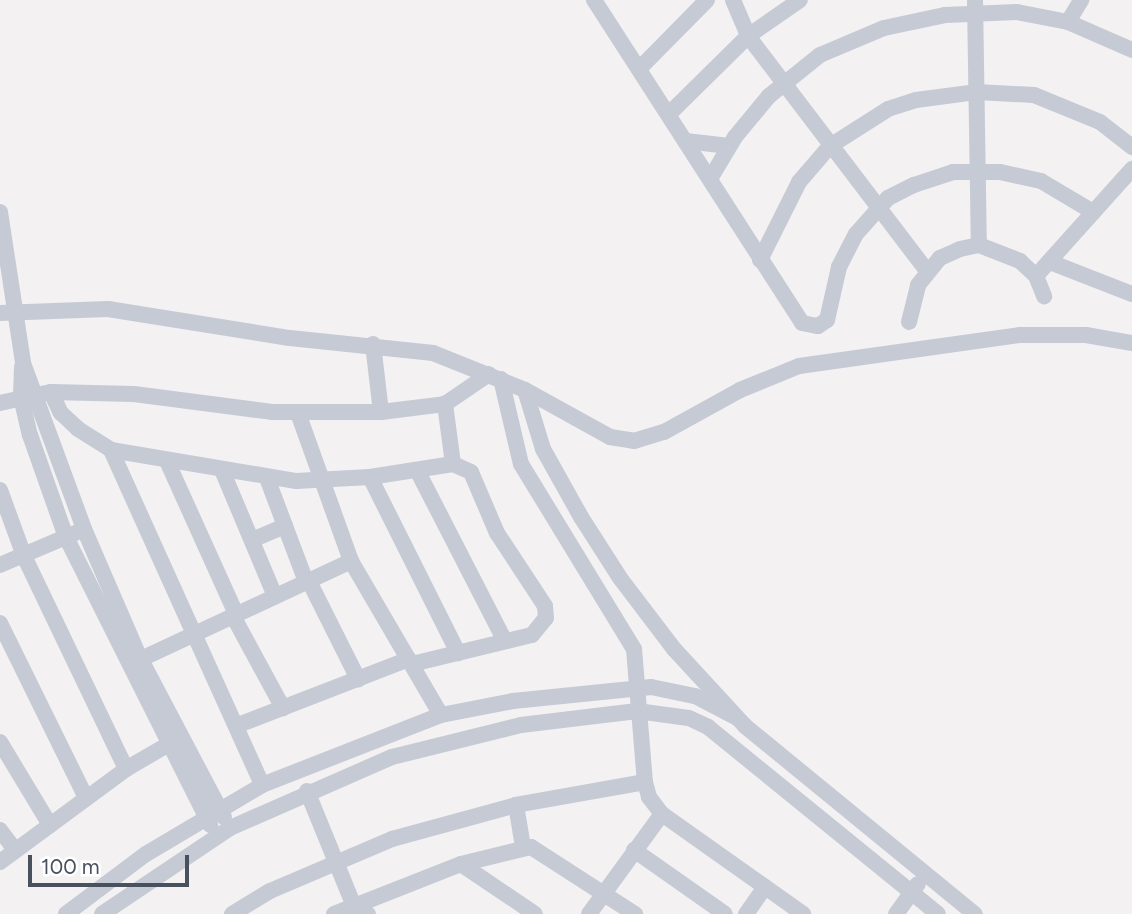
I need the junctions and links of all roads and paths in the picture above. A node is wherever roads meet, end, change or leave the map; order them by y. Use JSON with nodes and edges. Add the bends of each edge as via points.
{"nodes":[{"id":1,"x":594,"y":0,"type":"edge"},
{"id":2,"x":707,"y":0,"type":"edge"},
{"id":3,"x":733,"y":0,"type":"edge"},
{"id":4,"x":800,"y":0,"type":"edge"},
{"id":5,"x":1081,"y":0,"type":"edge"},
{"id":6,"x":975,"y":6,"type":"edge"},
{"id":7,"x":1068,"y":22,"type":"junction"},
{"id":8,"x":748,"y":36,"type":"junction"},
{"id":9,"x":1132,"y":50,"type":"edge"},
{"id":10,"x":641,"y":67,"type":"junction"},
{"id":11,"x":783,"y":84,"type":"junction"},
{"id":12,"x":977,"y":92,"type":"junction"},
{"id":13,"x":670,"y":113,"type":"junction"},
{"id":14,"x":686,"y":141,"type":"junction"},
{"id":15,"x":729,"y":146,"type":"junction"},
{"id":16,"x":830,"y":146,"type":"junction"},
{"id":17,"x":1132,"y":147,"type":"edge"},
{"id":18,"x":1132,"y":169,"type":"edge"},
{"id":19,"x":978,"y":171,"type":"junction"},
{"id":20,"x":710,"y":179,"type":"junction"},
{"id":21,"x":876,"y":208,"type":"junction"},
{"id":22,"x":0,"y":212,"type":"edge"},
{"id":23,"x":1093,"y":212,"type":"junction"},
{"id":24,"x":979,"y":245,"type":"junction"},
{"id":25,"x":760,"y":260,"type":"junction"},
{"id":26,"x":1051,"y":262,"type":"junction"},
{"id":27,"x":928,"y":272,"type":"junction"},
{"id":28,"x":1036,"y":276,"type":"junction"},
{"id":29,"x":1132,"y":293,"type":"edge"},
{"id":30,"x":1044,"y":296,"type":"dead end"},
{"id":31,"x":6,"y":313,"type":"edge"},
{"id":32,"x":909,"y":322,"type":"dead end"},
{"id":33,"x":1132,"y":343,"type":"edge"},
{"id":34,"x":373,"y":344,"type":"junction"},
{"id":35,"x":495,"y":377,"type":"junction"},
{"id":36,"x":524,"y":390,"type":"junction"},
{"id":37,"x":51,"y":392,"type":"junction"},
{"id":38,"x":28,"y":395,"type":"junction"},
{"id":39,"x":0,"y":403,"type":"edge"},
{"id":40,"x":445,"y":404,"type":"junction"},
{"id":41,"x":381,"y":412,"type":"junction"},
{"id":42,"x":298,"y":413,"type":"junction"},
{"id":43,"x":111,"y":450,"type":"junction"},
{"id":44,"x":167,"y":461,"type":"junction"},
{"id":45,"x":453,"y":464,"type":"junction"},
{"id":46,"x":222,"y":470,"type":"junction"},
{"id":47,"x":417,"y":470,"type":"junction"},
{"id":48,"x":370,"y":477,"type":"junction"},
{"id":49,"x":267,"y":478,"type":"junction"},
{"id":50,"x":320,"y":481,"type":"junction"},
{"id":51,"x":0,"y":490,"type":"edge"},
{"id":52,"x":285,"y":526,"type":"junction"},
{"id":53,"x":84,"y":528,"type":"junction"},
{"id":54,"x":66,"y":537,"type":"junction"},
{"id":55,"x":251,"y":540,"type":"junction"},
{"id":56,"x":24,"y":555,"type":"junction"},
{"id":57,"x":351,"y":561,"type":"junction"},
{"id":58,"x":0,"y":565,"type":"edge"},
{"id":59,"x":307,"y":581,"type":"junction"},
{"id":60,"x":275,"y":596,"type":"junction"},
{"id":61,"x":235,"y":615,"type":"junction"},
{"id":62,"x":0,"y":623,"type":"edge"},
{"id":63,"x":192,"y":635,"type":"junction"},
{"id":64,"x":505,"y":641,"type":"junction"},
{"id":65,"x":126,"y":647,"type":"junction"},
{"id":66,"x":458,"y":653,"type":"junction"},
{"id":67,"x":141,"y":659,"type":"junction"},
{"id":68,"x":410,"y":662,"type":"junction"},
{"id":69,"x":358,"y":679,"type":"junction"},
{"id":70,"x":635,"y":688,"type":"junction"},
{"id":71,"x":283,"y":708,"type":"junction"},
{"id":72,"x":637,"y":712,"type":"junction"},
{"id":73,"x":441,"y":715,"type":"junction"},
{"id":74,"x":741,"y":722,"type":"junction"},
{"id":75,"x":238,"y":725,"type":"junction"},
{"id":76,"x":0,"y":742,"type":"edge"},
{"id":77,"x":731,"y":744,"type":"junction"},
{"id":78,"x":167,"y":745,"type":"junction"},
{"id":79,"x":126,"y":769,"type":"junction"},
{"id":80,"x":645,"y":782,"type":"junction"},
{"id":81,"x":262,"y":785,"type":"junction"},
{"id":82,"x":307,"y":791,"type":"junction"},
{"id":83,"x":86,"y":798,"type":"junction"},
{"id":84,"x":516,"y":805,"type":"junction"},
{"id":85,"x":211,"y":812,"type":"junction"},
{"id":86,"x":662,"y":814,"type":"junction"},
{"id":87,"x":50,"y":825,"type":"junction"},
{"id":88,"x":0,"y":830,"type":"edge"},
{"id":89,"x":223,"y":832,"type":"junction"},
{"id":90,"x":523,"y":847,"type":"junction"},
{"id":91,"x":15,"y":850,"type":"junction"},
{"id":92,"x":634,"y":850,"type":"junction"},
{"id":93,"x":0,"y":862,"type":"edge"},
{"id":94,"x":335,"y":862,"type":"junction"},
{"id":95,"x":461,"y":864,"type":"junction"},
{"id":96,"x":926,"y":874,"type":"junction"},
{"id":97,"x":765,"y":887,"type":"junction"},
{"id":98,"x":604,"y":892,"type":"junction"},
{"id":99,"x":912,"y":892,"type":"junction"},
{"id":100,"x":354,"y":904,"type":"junction"},
{"id":101,"x":66,"y":914,"type":"edge"},
{"id":102,"x":102,"y":914,"type":"edge"},
{"id":103,"x":232,"y":914,"type":"edge"},
{"id":104,"x":334,"y":914,"type":"edge"},
{"id":105,"x":368,"y":914,"type":"edge"},
{"id":106,"x":535,"y":914,"type":"edge"},
{"id":107,"x":589,"y":914,"type":"edge"},
{"id":108,"x":635,"y":914,"type":"edge"},
{"id":109,"x":725,"y":914,"type":"edge"},
{"id":110,"x":746,"y":914,"type":"edge"},
{"id":111,"x":803,"y":914,"type":"edge"},
{"id":112,"x":896,"y":914,"type":"edge"},
{"id":113,"x":938,"y":914,"type":"edge"},
{"id":114,"x":975,"y":914,"type":"edge"}],
"edges":[{"from":1,"to":10,"type":"street"},
{"from":2,"to":10,"type":"street"},
{"from":3,"to":8,"type":"street"},
{"from":4,"to":8,"type":"street"},
{"from":5,"to":7,"type":"street"},
{"from":6,"to":7,"type":"street"},
{"from":6,"to":11,"type":"street","via":[[862,35],[820,55]]},
{"from":6,"to":12,"type":"street"},
{"from":7,"to":9,"type":"street"},
{"from":8,"to":11,"type":"street"},
{"from":8,"to":13,"type":"street"},
{"from":10,"to":13,"type":"street"},
{"from":11,"to":15,"type":"street"},
{"from":11,"to":16,"type":"street"},
{"from":12,"to":16,"type":"street","via":[[940,94],[888,109]]},
{"from":12,"to":17,"type":"street","via":[[1034,94],[1058,102],[1100,122]]},
{"from":12,"to":19,"type":"street"},
{"from":13,"to":14,"type":"street"},
{"from":14,"to":15,"type":"street"},
{"from":14,"to":20,"type":"street"},
{"from":15,"to":20,"type":"street"},
{"from":16,"to":21,"type":"street"},
{"from":16,"to":25,"type":"street","via":[[799,182]]},
{"from":18,"to":23,"type":"street"},
{"from":19,"to":21,"type":"street","via":[[953,172],[914,185]]},
{"from":19,"to":23,"type":"street","via":[[1041,181]]},
{"from":19,"to":24,"type":"street"},
{"from":20,"to":25,"type":"street"},
{"from":21,"to":25,"type":"street","via":[[856,233],[839,267],[823,324],[806,325],[797,318]]},
{"from":21,"to":27,"type":"street"},
{"from":22,"to":31,"type":"street"},
{"from":23,"to":26,"type":"street"},
{"from":24,"to":27,"type":"street","via":[[940,258]]},
{"from":24,"to":28,"type":"street","via":[[1020,261]]},
{"from":26,"to":28,"type":"street"},
{"from":26,"to":29,"type":"street"},
{"from":27,"to":32,"type":"street","via":[[918,285]]},
{"from":28,"to":30,"type":"street"},
{"from":31,"to":34,"type":"street","via":[[108,309],[290,338]]},
{"from":31,"to":38,"type":"street"},
{"from":33,"to":36,"type":"street","via":[[1086,335],[1020,335],[799,366],[740,390],[664,432],[634,441],[610,437]]},
{"from":34,"to":35,"type":"street","via":[[433,353]]},
{"from":34,"to":41,"type":"street"},
{"from":35,"to":36,"type":"street"},
{"from":35,"to":40,"type":"street"},
{"from":35,"to":70,"type":"street","via":[[521,464],[628,634]]},
{"from":36,"to":74,"type":"street","via":[[543,449],[620,578],[674,649]]},
{"from":37,"to":38,"type":"street"},
{"from":37,"to":42,"type":"street","via":[[134,394]]},
{"from":37,"to":43,"type":"street","via":[[61,412],[78,429]]},
{"from":38,"to":39,"type":"street"},
{"from":38,"to":53,"type":"street"},
{"from":38,"to":54,"type":"street","via":[[30,435]]},
{"from":40,"to":41,"type":"street"},
{"from":40,"to":45,"type":"street"},
{"from":41,"to":42,"type":"street"},
{"from":42,"to":50,"type":"street"},
{"from":43,"to":44,"type":"street"},
{"from":43,"to":63,"type":"street"},
{"from":44,"to":46,"type":"street"},
{"from":44,"to":61,"type":"street"},
{"from":45,"to":47,"type":"street"},
{"from":45,"to":64,"type":"street","via":[[471,472],[497,533],[545,606],[547,618],[538,631]]},
{"from":46,"to":49,"type":"street"},
{"from":46,"to":55,"type":"street"},
{"from":47,"to":48,"type":"street"},
{"from":47,"to":64,"type":"street"},
{"from":48,"to":50,"type":"street"},
{"from":48,"to":66,"type":"street"},
{"from":49,"to":50,"type":"street"},
{"from":49,"to":52,"type":"street"},
{"from":50,"to":57,"type":"street"},
{"from":51,"to":56,"type":"street"},
{"from":52,"to":55,"type":"street"},
{"from":52,"to":59,"type":"street"},
{"from":53,"to":54,"type":"street"},
{"from":53,"to":65,"type":"street"},
{"from":54,"to":56,"type":"street"},
{"from":54,"to":65,"type":"street"},
{"from":55,"to":60,"type":"street"},
{"from":56,"to":58,"type":"street"},
{"from":56,"to":79,"type":"street"},
{"from":57,"to":59,"type":"street"},
{"from":57,"to":68,"type":"street"},
{"from":59,"to":60,"type":"street"},
{"from":59,"to":69,"type":"street"},
{"from":60,"to":61,"type":"street"},
{"from":61,"to":63,"type":"street"},
{"from":61,"to":71,"type":"street"},
{"from":62,"to":83,"type":"street"},
{"from":63,"to":67,"type":"street"},
{"from":63,"to":75,"type":"street"},
{"from":64,"to":66,"type":"street"},
{"from":65,"to":67,"type":"street"},
{"from":65,"to":78,"type":"street"},
{"from":66,"to":68,"type":"street"},
{"from":67,"to":85,"type":"street"},
{"from":68,"to":69,"type":"street"},
{"from":68,"to":73,"type":"street"},
{"from":69,"to":71,"type":"street"},
{"from":70,"to":72,"type":"street"},
{"from":70,"to":73,"type":"street","via":[[513,701]]},
{"from":70,"to":74,"type":"street","via":[[686,693]]},
{"from":71,"to":75,"type":"street"},
{"from":72,"to":77,"type":"street","via":[[689,718]]},
{"from":72,"to":80,"type":"street"},
{"from":72,"to":82,"type":"street","via":[[521,725],[448,740]]},
{"from":73,"to":81,"type":"street"},
{"from":74,"to":77,"type":"street"},
{"from":74,"to":96,"type":"street"},
{"from":75,"to":81,"type":"street"},
{"from":76,"to":87,"type":"street"},
{"from":77,"to":99,"type":"street"},
{"from":78,"to":79,"type":"street"},
{"from":78,"to":85,"type":"street"},
{"from":79,"to":83,"type":"street"},
{"from":80,"to":84,"type":"street"},
{"from":80,"to":86,"type":"street","via":[[649,797]]},
{"from":81,"to":85,"type":"street"},
{"from":82,"to":89,"type":"street"},
{"from":82,"to":94,"type":"street"},
{"from":83,"to":87,"type":"street"},
{"from":84,"to":90,"type":"street"},
{"from":84,"to":94,"type":"street","via":[[439,823]]},
{"from":85,"to":89,"type":"street"},
{"from":85,"to":101,"type":"street"},
{"from":86,"to":92,"type":"street"},
{"from":86,"to":97,"type":"street"},
{"from":87,"to":91,"type":"street"},
{"from":88,"to":91,"type":"street"},
{"from":89,"to":102,"type":"street"},
{"from":90,"to":95,"type":"street"},
{"from":90,"to":98,"type":"street","via":[[537,849]]},
{"from":91,"to":93,"type":"street"},
{"from":92,"to":98,"type":"street"},
{"from":92,"to":109,"type":"street"},
{"from":94,"to":100,"type":"street"},
{"from":94,"to":103,"type":"street"},
{"from":95,"to":100,"type":"street"},
{"from":95,"to":106,"type":"street"},
{"from":96,"to":99,"type":"street"},
{"from":96,"to":114,"type":"street"},
{"from":97,"to":110,"type":"street"},
{"from":97,"to":111,"type":"street"},
{"from":98,"to":107,"type":"street"},
{"from":98,"to":108,"type":"street"},
{"from":99,"to":112,"type":"street"},
{"from":99,"to":113,"type":"street"},
{"from":100,"to":104,"type":"street"},
{"from":100,"to":105,"type":"street"}]}
